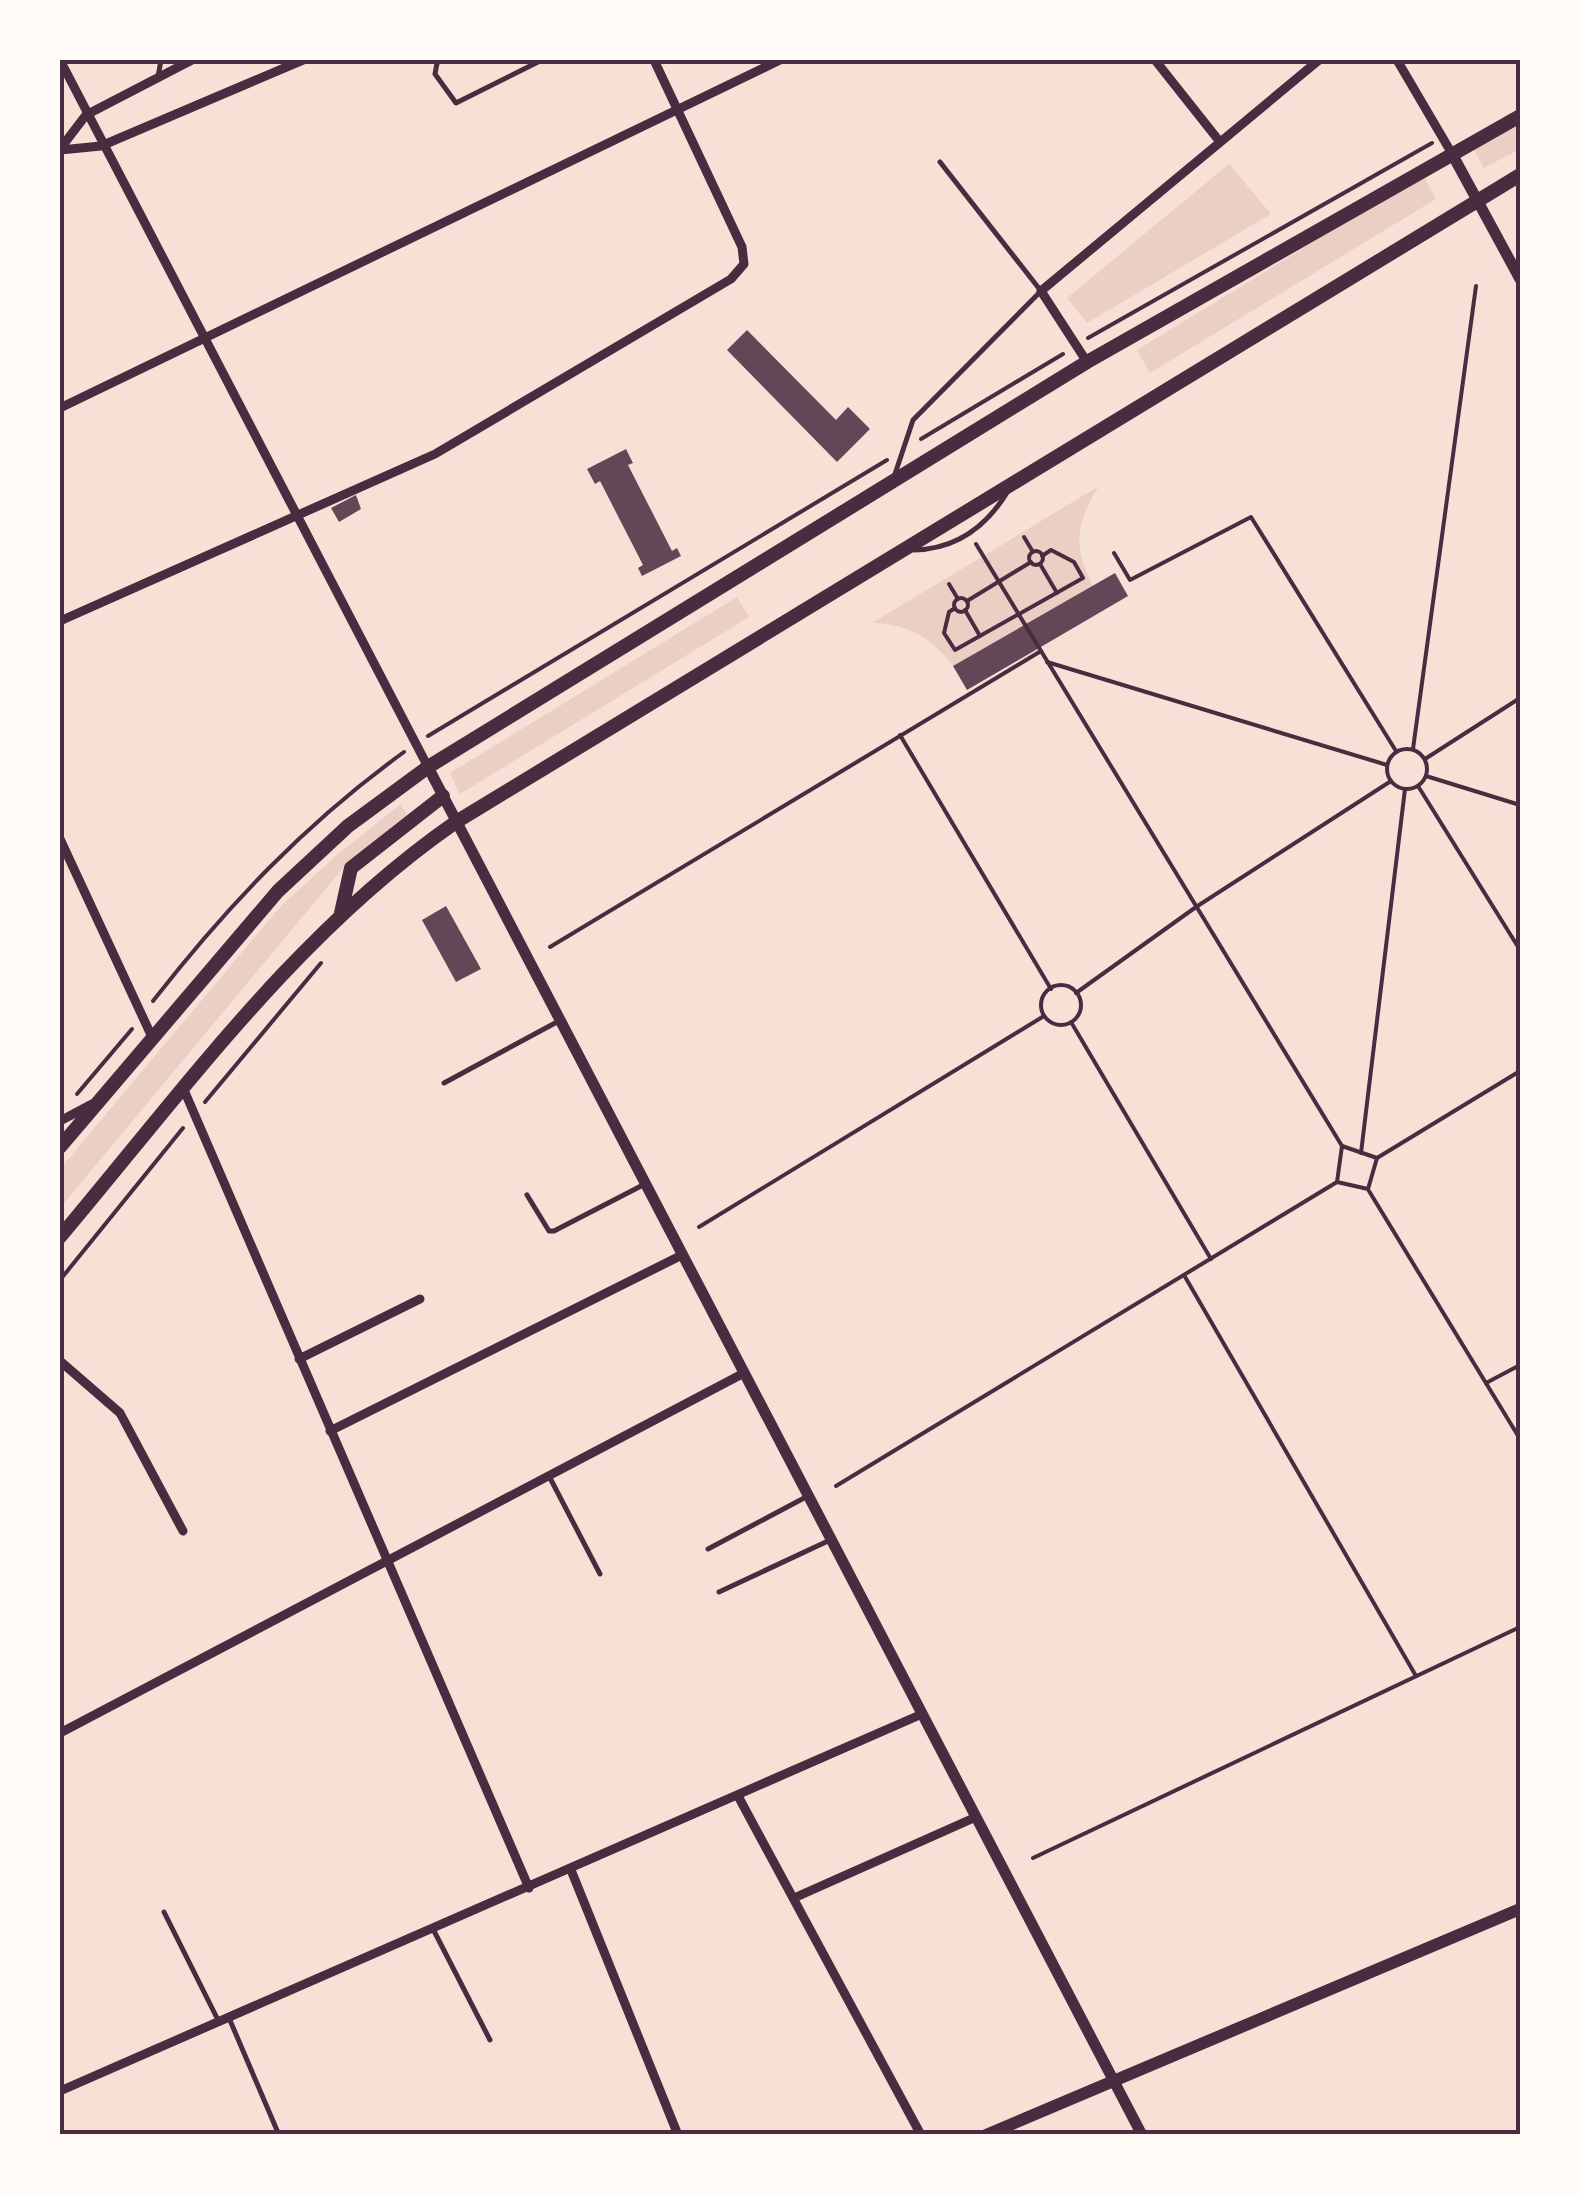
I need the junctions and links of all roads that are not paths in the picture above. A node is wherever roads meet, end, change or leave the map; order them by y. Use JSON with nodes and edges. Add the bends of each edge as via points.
{"nodes":[{"id":1,"x":60,"y":60,"type":"edge"},
{"id":2,"x":161,"y":60,"type":"edge"},
{"id":3,"x":192,"y":60,"type":"edge"},
{"id":4,"x":303,"y":60,"type":"edge"},
{"id":5,"x":443,"y":60,"type":"edge"},
{"id":6,"x":542,"y":60,"type":"edge"},
{"id":7,"x":654,"y":60,"type":"edge"},
{"id":8,"x":780,"y":60,"type":"edge"},
{"id":9,"x":1155,"y":60,"type":"edge"},
{"id":10,"x":1319,"y":60,"type":"edge"},
{"id":11,"x":1397,"y":60,"type":"edge"},
{"id":12,"x":158,"y":77,"type":"junction"},
{"id":13,"x":679,"y":109,"type":"junction"},
{"id":14,"x":86,"y":115,"type":"junction"},
{"id":15,"x":1520,"y":116,"type":"edge"},
{"id":16,"x":1220,"y":142,"type":"junction"},
{"id":17,"x":102,"y":146,"type":"junction"},
{"id":18,"x":60,"y":150,"type":"edge"},
{"id":19,"x":1451,"y":152,"type":"junction"},
{"id":20,"x":940,"y":162,"type":"dead end"},
{"id":21,"x":1520,"y":175,"type":"edge"},
{"id":22,"x":1476,"y":198,"type":"junction"},
{"id":23,"x":1520,"y":279,"type":"edge"},
{"id":24,"x":1041,"y":291,"type":"junction"},
{"id":25,"x":202,"y":338,"type":"junction"},
{"id":26,"x":1088,"y":362,"type":"junction"},
{"id":27,"x":60,"y":408,"type":"edge"},
{"id":28,"x":1015,"y":480,"type":"junction"},
{"id":29,"x":894,"y":481,"type":"junction"},
{"id":30,"x":297,"y":518,"type":"junction"},
{"id":31,"x":901,"y":550,"type":"junction"},
{"id":32,"x":60,"y":621,"type":"edge"},
{"id":33,"x":428,"y":767,"type":"junction"},
{"id":34,"x":443,"y":796,"type":"junction"},
{"id":35,"x":456,"y":822,"type":"junction"},
{"id":36,"x":60,"y":839,"type":"edge"},
{"id":37,"x":341,"y":914,"type":"junction"},
{"id":38,"x":560,"y":1020,"type":"junction"},
{"id":39,"x":152,"y":1037,"type":"junction"},
{"id":40,"x":444,"y":1084,"type":"dead end"},
{"id":41,"x":184,"y":1090,"type":"junction"},
{"id":42,"x":99,"y":1100,"type":"junction"},
{"id":43,"x":60,"y":1121,"type":"edge"},
{"id":44,"x":60,"y":1146,"type":"edge"},
{"id":45,"x":645,"y":1184,"type":"junction"},
{"id":46,"x":527,"y":1196,"type":"dead end"},
{"id":47,"x":60,"y":1238,"type":"edge"},
{"id":48,"x":682,"y":1255,"type":"junction"},
{"id":49,"x":420,"y":1299,"type":"dead end"},
{"id":50,"x":299,"y":1359,"type":"junction"},
{"id":51,"x":60,"y":1361,"type":"edge"},
{"id":52,"x":744,"y":1373,"type":"junction"},
{"id":53,"x":330,"y":1431,"type":"junction"},
{"id":54,"x":549,"y":1476,"type":"junction"},
{"id":55,"x":808,"y":1496,"type":"junction"},
{"id":56,"x":183,"y":1531,"type":"dead end"},
{"id":57,"x":831,"y":1540,"type":"junction"},
{"id":58,"x":708,"y":1549,"type":"dead end"},
{"id":59,"x":386,"y":1561,"type":"junction"},
{"id":60,"x":600,"y":1574,"type":"dead end"},
{"id":61,"x":719,"y":1592,"type":"dead end"},
{"id":62,"x":922,"y":1714,"type":"junction"},
{"id":63,"x":60,"y":1733,"type":"edge"},
{"id":64,"x":738,"y":1796,"type":"junction"},
{"id":65,"x":976,"y":1817,"type":"junction"},
{"id":66,"x":572,"y":1870,"type":"junction"},
{"id":67,"x":529,"y":1888,"type":"junction"},
{"id":68,"x":794,"y":1898,"type":"junction"},
{"id":69,"x":1520,"y":1909,"type":"edge"},
{"id":70,"x":164,"y":1912,"type":"dead end"},
{"id":71,"x":433,"y":1929,"type":"junction"},
{"id":72,"x":224,"y":2020,"type":"junction"},
{"id":73,"x":490,"y":2040,"type":"dead end"},
{"id":74,"x":1112,"y":2079,"type":"junction"},
{"id":75,"x":60,"y":2091,"type":"edge"},
{"id":76,"x":279,"y":2135,"type":"edge"},
{"id":77,"x":678,"y":2135,"type":"edge"},
{"id":78,"x":921,"y":2135,"type":"edge"},
{"id":79,"x":986,"y":2135,"type":"edge"},
{"id":80,"x":1142,"y":2135,"type":"edge"}],
"edges":[{"from":1,"to":14,"type":"street"},
{"from":2,"to":12,"type":"lane"},
{"from":3,"to":12,"type":"street"},
{"from":4,"to":17,"type":"street"},
{"from":5,"to":6,"type":"lane","via":[[434,74],[456,104]]},
{"from":7,"to":13,"type":"street"},
{"from":8,"to":13,"type":"street"},
{"from":9,"to":16,"type":"street"},
{"from":10,"to":16,"type":"street"},
{"from":11,"to":19,"type":"street"},
{"from":12,"to":14,"type":"street"},
{"from":13,"to":25,"type":"street"},
{"from":13,"to":30,"type":"street","via":[[742,247],[744,264],[731,279],[435,454]]},
{"from":14,"to":17,"type":"street"},
{"from":14,"to":18,"type":"street"},
{"from":15,"to":19,"type":"main road"},
{"from":16,"to":24,"type":"street"},
{"from":17,"to":18,"type":"street"},
{"from":17,"to":25,"type":"street"},
{"from":19,"to":22,"type":"street"},
{"from":19,"to":26,"type":"main road"},
{"from":20,"to":24,"type":"lane"},
{"from":21,"to":22,"type":"main road"},
{"from":22,"to":23,"type":"street"},
{"from":22,"to":28,"type":"main road"},
{"from":24,"to":26,"type":"street"},
{"from":24,"to":29,"type":"lane","via":[[913,420]]},
{"from":25,"to":27,"type":"street"},
{"from":25,"to":30,"type":"street"},
{"from":26,"to":29,"type":"main road"},
{"from":28,"to":31,"type":"main road"},
{"from":28,"to":31,"type":"lane","via":[[992,519],[941,549]]},
{"from":29,"to":33,"type":"main road"},
{"from":30,"to":32,"type":"street"},
{"from":30,"to":33,"type":"street"},
{"from":31,"to":35,"type":"main road"},
{"from":33,"to":34,"type":"street"},
{"from":33,"to":39,"type":"main road","via":[[348,826],[278,891]]},
{"from":34,"to":35,"type":"street"},
{"from":34,"to":37,"type":"main road","via":[[351,868]]},
{"from":35,"to":37,"type":"main road"},
{"from":35,"to":38,"type":"street"},
{"from":36,"to":39,"type":"street"},
{"from":37,"to":41,"type":"main road"},
{"from":38,"to":40,"type":"lane"},
{"from":38,"to":45,"type":"street"},
{"from":39,"to":42,"type":"main road"},
{"from":41,"to":47,"type":"main road"},
{"from":41,"to":50,"type":"street"},
{"from":42,"to":43,"type":"street"},
{"from":42,"to":44,"type":"main road"},
{"from":45,"to":46,"type":"lane","via":[[554,1232]]},
{"from":45,"to":48,"type":"street"},
{"from":48,"to":52,"type":"street"},
{"from":48,"to":53,"type":"street"},
{"from":49,"to":50,"type":"street"},
{"from":50,"to":53,"type":"street"},
{"from":51,"to":56,"type":"street","via":[[120,1413]]},
{"from":52,"to":54,"type":"street"},
{"from":52,"to":55,"type":"street"},
{"from":53,"to":59,"type":"street"},
{"from":54,"to":59,"type":"street"},
{"from":54,"to":60,"type":"lane"},
{"from":55,"to":57,"type":"street"},
{"from":55,"to":58,"type":"lane"},
{"from":57,"to":61,"type":"lane"},
{"from":57,"to":62,"type":"street"},
{"from":59,"to":63,"type":"street"},
{"from":59,"to":67,"type":"street"},
{"from":62,"to":64,"type":"street"},
{"from":62,"to":65,"type":"street"},
{"from":64,"to":66,"type":"street"},
{"from":64,"to":68,"type":"street"},
{"from":65,"to":68,"type":"street"},
{"from":65,"to":74,"type":"street"},
{"from":66,"to":67,"type":"street"},
{"from":66,"to":77,"type":"street"},
{"from":67,"to":71,"type":"street"},
{"from":68,"to":78,"type":"street"},
{"from":69,"to":74,"type":"main road"},
{"from":70,"to":72,"type":"lane"},
{"from":71,"to":72,"type":"street"},
{"from":71,"to":73,"type":"lane"},
{"from":72,"to":75,"type":"street"},
{"from":72,"to":76,"type":"lane"},
{"from":74,"to":79,"type":"main road"},
{"from":74,"to":80,"type":"street"}]}
